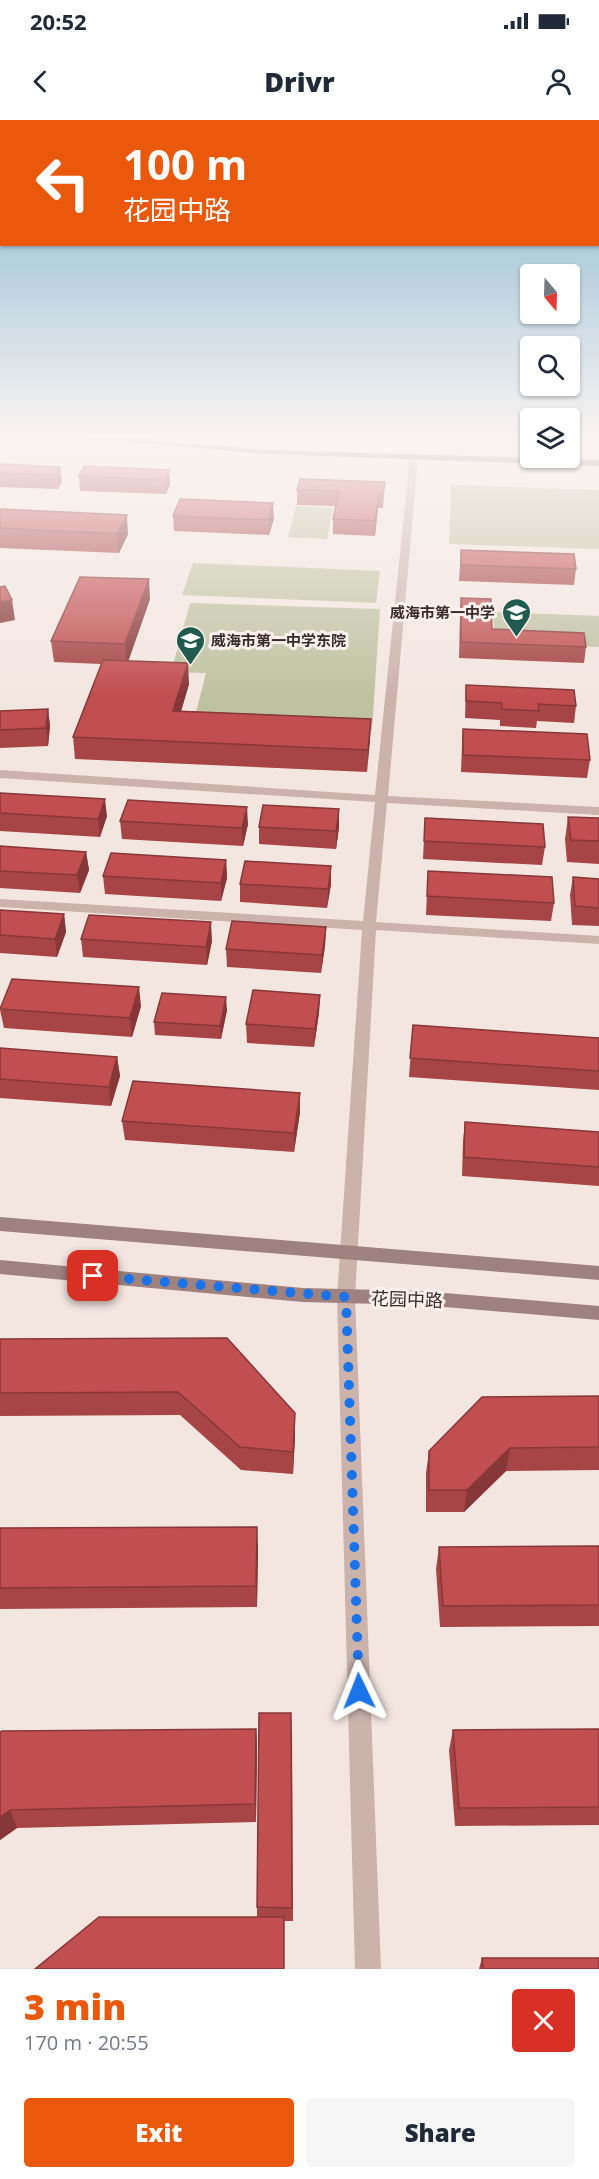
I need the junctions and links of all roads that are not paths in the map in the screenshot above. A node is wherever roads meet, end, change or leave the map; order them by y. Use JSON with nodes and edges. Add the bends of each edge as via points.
{"nodes":[{"id":1,"x":408,"y":522,"type":"edge"},
{"id":2,"x":0,"y":774,"type":"edge"},
{"id":3,"x":381,"y":799,"type":"junction"},
{"id":4,"x":599,"y":811,"type":"edge"},
{"id":5,"x":0,"y":903,"type":"edge"},
{"id":6,"x":369,"y":925,"type":"junction"},
{"id":7,"x":599,"y":940,"type":"edge"},
{"id":8,"x":0,"y":1224,"type":"edge"},
{"id":9,"x":349,"y":1251,"type":"junction"},
{"id":10,"x":0,"y":1268,"type":"edge"},
{"id":11,"x":599,"y":1273,"type":"edge"},
{"id":12,"x":346,"y":1297,"type":"junction"},
{"id":13,"x":599,"y":1312,"type":"edge"},
{"id":14,"x":368,"y":1969,"type":"edge"}],
"edges":[{"from":1,"to":3,"type":"street"},
{"from":2,"to":3,"type":"street"},
{"from":3,"to":4,"type":"street"},
{"from":3,"to":6,"type":"street"},
{"from":5,"to":6,"type":"street"},
{"from":6,"to":7,"type":"street"},
{"from":6,"to":9,"type":"street"},
{"from":8,"to":9,"type":"main road"},
{"from":9,"to":11,"type":"main road"},
{"from":9,"to":12,"type":"street"},
{"from":10,"to":12,"type":"main road","name":"花园中路"},
{"from":12,"to":13,"type":"main road","name":"花园中路","via":[[421,1298]]},
{"from":12,"to":14,"type":"street"}]}
